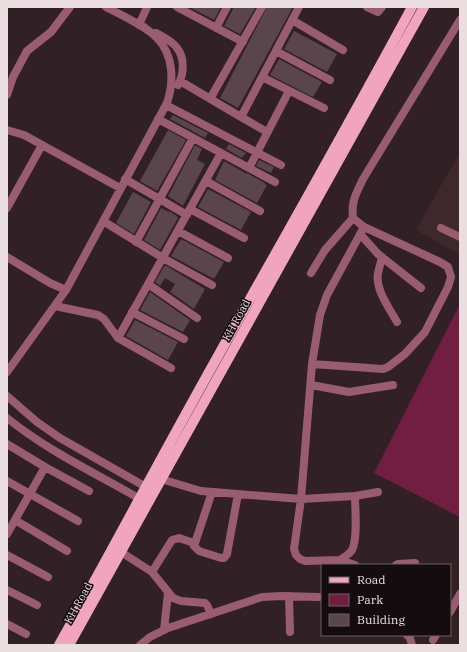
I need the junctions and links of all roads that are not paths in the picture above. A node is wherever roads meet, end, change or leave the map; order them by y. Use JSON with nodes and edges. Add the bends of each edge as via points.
{"nodes":[{"id":1,"x":70,"y":7,"type":"edge"},
{"id":2,"x":106,"y":7,"type":"edge"},
{"id":3,"x":147,"y":7,"type":"edge"},
{"id":4,"x":177,"y":7,"type":"edge"},
{"id":5,"x":227,"y":7,"type":"edge"},
{"id":6,"x":262,"y":7,"type":"edge"},
{"id":7,"x":299,"y":7,"type":"edge"},
{"id":8,"x":367,"y":7,"type":"edge"},
{"id":9,"x":382,"y":7,"type":"edge"},
{"id":10,"x":412,"y":7,"type":"edge"},
{"id":11,"x":424,"y":7,"type":"edge"},
{"id":12,"x":292,"y":20,"type":"junction"},
{"id":13,"x":460,"y":20,"type":"edge"},
{"id":14,"x":139,"y":25,"type":"junction"},
{"id":15,"x":216,"y":28,"type":"junction"},
{"id":16,"x":242,"y":42,"type":"junction"},
{"id":17,"x":343,"y":50,"type":"dead end"},
{"id":18,"x":276,"y":51,"type":"junction"},
{"id":19,"x":262,"y":77,"type":"junction"},
{"id":20,"x":330,"y":80,"type":"dead end"},
{"id":21,"x":180,"y":81,"type":"junction"},
{"id":22,"x":289,"y":91,"type":"junction"},
{"id":23,"x":7,"y":95,"type":"edge"},
{"id":24,"x":210,"y":99,"type":"junction"},
{"id":25,"x":167,"y":104,"type":"junction"},
{"id":26,"x":324,"y":108,"type":"dead end"},
{"id":27,"x":241,"y":117,"type":"junction"},
{"id":28,"x":158,"y":120,"type":"junction"},
{"id":29,"x":7,"y":130,"type":"edge"},
{"id":30,"x":267,"y":132,"type":"junction"},
{"id":31,"x":193,"y":138,"type":"junction"},
{"id":32,"x":42,"y":145,"type":"junction"},
{"id":33,"x":221,"y":153,"type":"junction"},
{"id":34,"x":256,"y":153,"type":"junction"},
{"id":35,"x":281,"y":165,"type":"dead end"},
{"id":36,"x":248,"y":168,"type":"junction"},
{"id":37,"x":125,"y":179,"type":"junction"},
{"id":38,"x":206,"y":181,"type":"junction"},
{"id":39,"x":275,"y":182,"type":"dead end"},
{"id":40,"x":120,"y":188,"type":"junction"},
{"id":41,"x":160,"y":199,"type":"junction"},
{"id":42,"x":7,"y":208,"type":"edge"},
{"id":43,"x":260,"y":211,"type":"dead end"},
{"id":44,"x":189,"y":212,"type":"junction"},
{"id":45,"x":353,"y":218,"type":"junction"},
{"id":46,"x":103,"y":221,"type":"junction"},
{"id":47,"x":441,"y":228,"type":"dead end"},
{"id":48,"x":362,"y":230,"type":"junction"},
{"id":49,"x":178,"y":231,"type":"junction"},
{"id":50,"x":460,"y":237,"type":"edge"},
{"id":51,"x":244,"y":238,"type":"dead end"},
{"id":52,"x":136,"y":242,"type":"junction"},
{"id":53,"x":7,"y":257,"type":"edge"},
{"id":54,"x":163,"y":258,"type":"junction"},
{"id":55,"x":228,"y":258,"type":"dead end"},
{"id":56,"x":382,"y":258,"type":"junction"},
{"id":57,"x":311,"y":273,"type":"dead end"},
{"id":58,"x":148,"y":284,"type":"junction"},
{"id":59,"x":212,"y":285,"type":"dead end"},
{"id":60,"x":421,"y":288,"type":"dead end"},
{"id":61,"x":66,"y":290,"type":"junction"},
{"id":62,"x":55,"y":306,"type":"junction"},
{"id":63,"x":132,"y":312,"type":"junction"},
{"id":64,"x":197,"y":318,"type":"dead end"},
{"id":65,"x":397,"y":322,"type":"dead end"},
{"id":66,"x":118,"y":338,"type":"junction"},
{"id":67,"x":184,"y":339,"type":"dead end"},
{"id":68,"x":312,"y":364,"type":"junction"},
{"id":69,"x":171,"y":368,"type":"dead end"},
{"id":70,"x":7,"y":372,"type":"edge"},
{"id":71,"x":310,"y":385,"type":"junction"},
{"id":72,"x":393,"y":385,"type":"dead end"},
{"id":73,"x":7,"y":396,"type":"edge"},
{"id":74,"x":7,"y":418,"type":"edge"},
{"id":75,"x":7,"y":444,"type":"edge"},
{"id":76,"x":45,"y":467,"type":"junction"},
{"id":77,"x":161,"y":480,"type":"junction"},
{"id":78,"x":7,"y":481,"type":"edge"},
{"id":79,"x":150,"y":489,"type":"junction"},
{"id":80,"x":89,"y":491,"type":"dead end"},
{"id":81,"x":212,"y":492,"type":"junction"},
{"id":82,"x":378,"y":492,"type":"dead end"},
{"id":83,"x":30,"y":493,"type":"junction"},
{"id":84,"x":238,"y":494,"type":"junction"},
{"id":85,"x":355,"y":496,"type":"junction"},
{"id":86,"x":140,"y":499,"type":"junction"},
{"id":87,"x":301,"y":499,"type":"junction"},
{"id":88,"x":15,"y":520,"type":"junction"},
{"id":89,"x":78,"y":521,"type":"dead end"},
{"id":90,"x":7,"y":534,"type":"edge"},
{"id":91,"x":194,"y":543,"type":"junction"},
{"id":92,"x":67,"y":551,"type":"dead end"},
{"id":93,"x":121,"y":552,"type":"junction"},
{"id":94,"x":7,"y":555,"type":"edge"},
{"id":95,"x":340,"y":560,"type":"junction"},
{"id":96,"x":352,"y":564,"type":"edge"},
{"id":97,"x":398,"y":564,"type":"edge"},
{"id":98,"x":415,"y":564,"type":"dead end"},
{"id":99,"x":152,"y":572,"type":"junction"},
{"id":100,"x":48,"y":576,"type":"dead end"},
{"id":101,"x":7,"y":590,"type":"edge"},
{"id":102,"x":168,"y":593,"type":"junction"},
{"id":103,"x":460,"y":594,"type":"edge"},
{"id":104,"x":289,"y":596,"type":"junction"},
{"id":105,"x":319,"y":597,"type":"dead end"},
{"id":106,"x":37,"y":605,"type":"dead end"},
{"id":107,"x":451,"y":610,"type":"edge"},
{"id":108,"x":211,"y":614,"type":"junction"},
{"id":109,"x":7,"y":624,"type":"edge"},
{"id":110,"x":164,"y":630,"type":"junction"},
{"id":111,"x":290,"y":632,"type":"dead end"},
{"id":112,"x":26,"y":634,"type":"dead end"},
{"id":113,"x":407,"y":636,"type":"edge"},
{"id":114,"x":59,"y":645,"type":"edge"},
{"id":115,"x":69,"y":645,"type":"edge"},
{"id":116,"x":140,"y":645,"type":"edge"},
{"id":117,"x":412,"y":645,"type":"edge"}],
"edges":[{"from":1,"to":23,"type":"street","via":[[51,32],[27,51],[12,77]]},
{"from":2,"to":14,"type":"street"},
{"from":3,"to":14,"type":"street"},
{"from":4,"to":15,"type":"street"},
{"from":5,"to":15,"type":"street"},
{"from":6,"to":16,"type":"street"},
{"from":7,"to":12,"type":"street"},
{"from":8,"to":9,"type":"street","via":[[378,12]]},
{"from":10,"to":79,"type":"main road","name":"KH Road"},
{"from":11,"to":77,"type":"main road","name":"KH Road"},
{"from":12,"to":17,"type":"street"},
{"from":12,"to":18,"type":"street"},
{"from":13,"to":45,"type":"street","via":[[363,179],[353,200]]},
{"from":14,"to":21,"type":"street","via":[[177,47],[182,60]]},
{"from":14,"to":25,"type":"street","via":[[157,37],[165,47],[170,60],[172,90]]},
{"from":15,"to":16,"type":"street"},
{"from":16,"to":24,"type":"street"},
{"from":18,"to":19,"type":"street"},
{"from":18,"to":20,"type":"street"},
{"from":19,"to":22,"type":"street"},
{"from":19,"to":27,"type":"street"},
{"from":21,"to":24,"type":"street"},
{"from":21,"to":25,"type":"street"},
{"from":22,"to":26,"type":"street"},
{"from":22,"to":30,"type":"street"},
{"from":24,"to":27,"type":"street"},
{"from":25,"to":28,"type":"street"},
{"from":25,"to":34,"type":"street"},
{"from":27,"to":30,"type":"street"},
{"from":28,"to":31,"type":"street"},
{"from":28,"to":37,"type":"street"},
{"from":29,"to":32,"type":"street","via":[[24,135]]},
{"from":30,"to":34,"type":"street"},
{"from":31,"to":33,"type":"street"},
{"from":31,"to":41,"type":"street"},
{"from":32,"to":40,"type":"street"},
{"from":32,"to":42,"type":"street"},
{"from":33,"to":36,"type":"street"},
{"from":33,"to":38,"type":"street"},
{"from":34,"to":35,"type":"street"},
{"from":34,"to":36,"type":"street"},
{"from":36,"to":39,"type":"street"},
{"from":37,"to":40,"type":"street"},
{"from":37,"to":41,"type":"street"},
{"from":38,"to":43,"type":"street"},
{"from":38,"to":44,"type":"street"},
{"from":40,"to":46,"type":"street"},
{"from":41,"to":44,"type":"street"},
{"from":41,"to":52,"type":"street"},
{"from":44,"to":49,"type":"street"},
{"from":44,"to":51,"type":"street"},
{"from":45,"to":48,"type":"street"},
{"from":45,"to":57,"type":"street","via":[[325,250]]},
{"from":46,"to":52,"type":"street"},
{"from":46,"to":61,"type":"street"},
{"from":47,"to":50,"type":"street"},
{"from":48,"to":56,"type":"street"},
{"from":48,"to":68,"type":"street","via":[[327,295],[320,315]]},
{"from":48,"to":68,"type":"street","via":[[448,267],[448,287],[425,332],[405,354],[388,367],[383,369]]},
{"from":49,"to":54,"type":"street"},
{"from":49,"to":55,"type":"street"},
{"from":52,"to":54,"type":"street"},
{"from":53,"to":61,"type":"street"},
{"from":54,"to":58,"type":"street"},
{"from":54,"to":59,"type":"street"},
{"from":56,"to":60,"type":"street"},
{"from":56,"to":65,"type":"street","via":[[378,274],[379,286]]},
{"from":58,"to":63,"type":"street"},
{"from":58,"to":64,"type":"street"},
{"from":61,"to":62,"type":"street"},
{"from":62,"to":66,"type":"street","via":[[98,315]]},
{"from":62,"to":70,"type":"street"},
{"from":63,"to":66,"type":"street"},
{"from":63,"to":67,"type":"street"},
{"from":66,"to":69,"type":"street"},
{"from":68,"to":71,"type":"street"},
{"from":71,"to":72,"type":"street","via":[[349,392]]},
{"from":71,"to":87,"type":"street"},
{"from":73,"to":79,"type":"street","via":[[60,438]]},
{"from":74,"to":86,"type":"street","via":[[58,454]]},
{"from":75,"to":76,"type":"street"},
{"from":76,"to":80,"type":"street"},
{"from":76,"to":83,"type":"street"},
{"from":77,"to":79,"type":"main road","name":"KH Road"},
{"from":77,"to":81,"type":"street"},
{"from":78,"to":83,"type":"street"},
{"from":79,"to":86,"type":"main road","name":"KH Road"},
{"from":79,"to":93,"type":"main road","name":"KH Road"},
{"from":81,"to":84,"type":"street"},
{"from":81,"to":91,"type":"street"},
{"from":82,"to":85,"type":"street"},
{"from":83,"to":88,"type":"street"},
{"from":83,"to":89,"type":"street"},
{"from":84,"to":87,"type":"street"},
{"from":84,"to":91,"type":"street","via":[[226,556],[221,558],[199,551]]},
{"from":85,"to":87,"type":"street"},
{"from":85,"to":95,"type":"street","via":[[354,545],[352,551]]},
{"from":86,"to":114,"type":"main road","name":"KH Road"},
{"from":87,"to":95,"type":"street","via":[[294,549],[296,554],[305,561]]},
{"from":88,"to":90,"type":"street"},
{"from":88,"to":92,"type":"street"},
{"from":91,"to":99,"type":"street","via":[[179,538],[172,540]]},
{"from":93,"to":99,"type":"street"},
{"from":93,"to":115,"type":"main road","name":"KH Road"},
{"from":94,"to":100,"type":"street"},
{"from":95,"to":96,"type":"street"},
{"from":97,"to":98,"type":"street"},
{"from":99,"to":102,"type":"street"},
{"from":101,"to":106,"type":"street"},
{"from":102,"to":108,"type":"street","via":[[177,600],[205,603]]},
{"from":102,"to":110,"type":"street"},
{"from":103,"to":107,"type":"street"},
{"from":104,"to":105,"type":"street"},
{"from":104,"to":108,"type":"street","via":[[262,597]]},
{"from":104,"to":111,"type":"street"},
{"from":108,"to":110,"type":"street"},
{"from":109,"to":112,"type":"street"},
{"from":110,"to":116,"type":"street"},
{"from":113,"to":117,"type":"street"}]}
